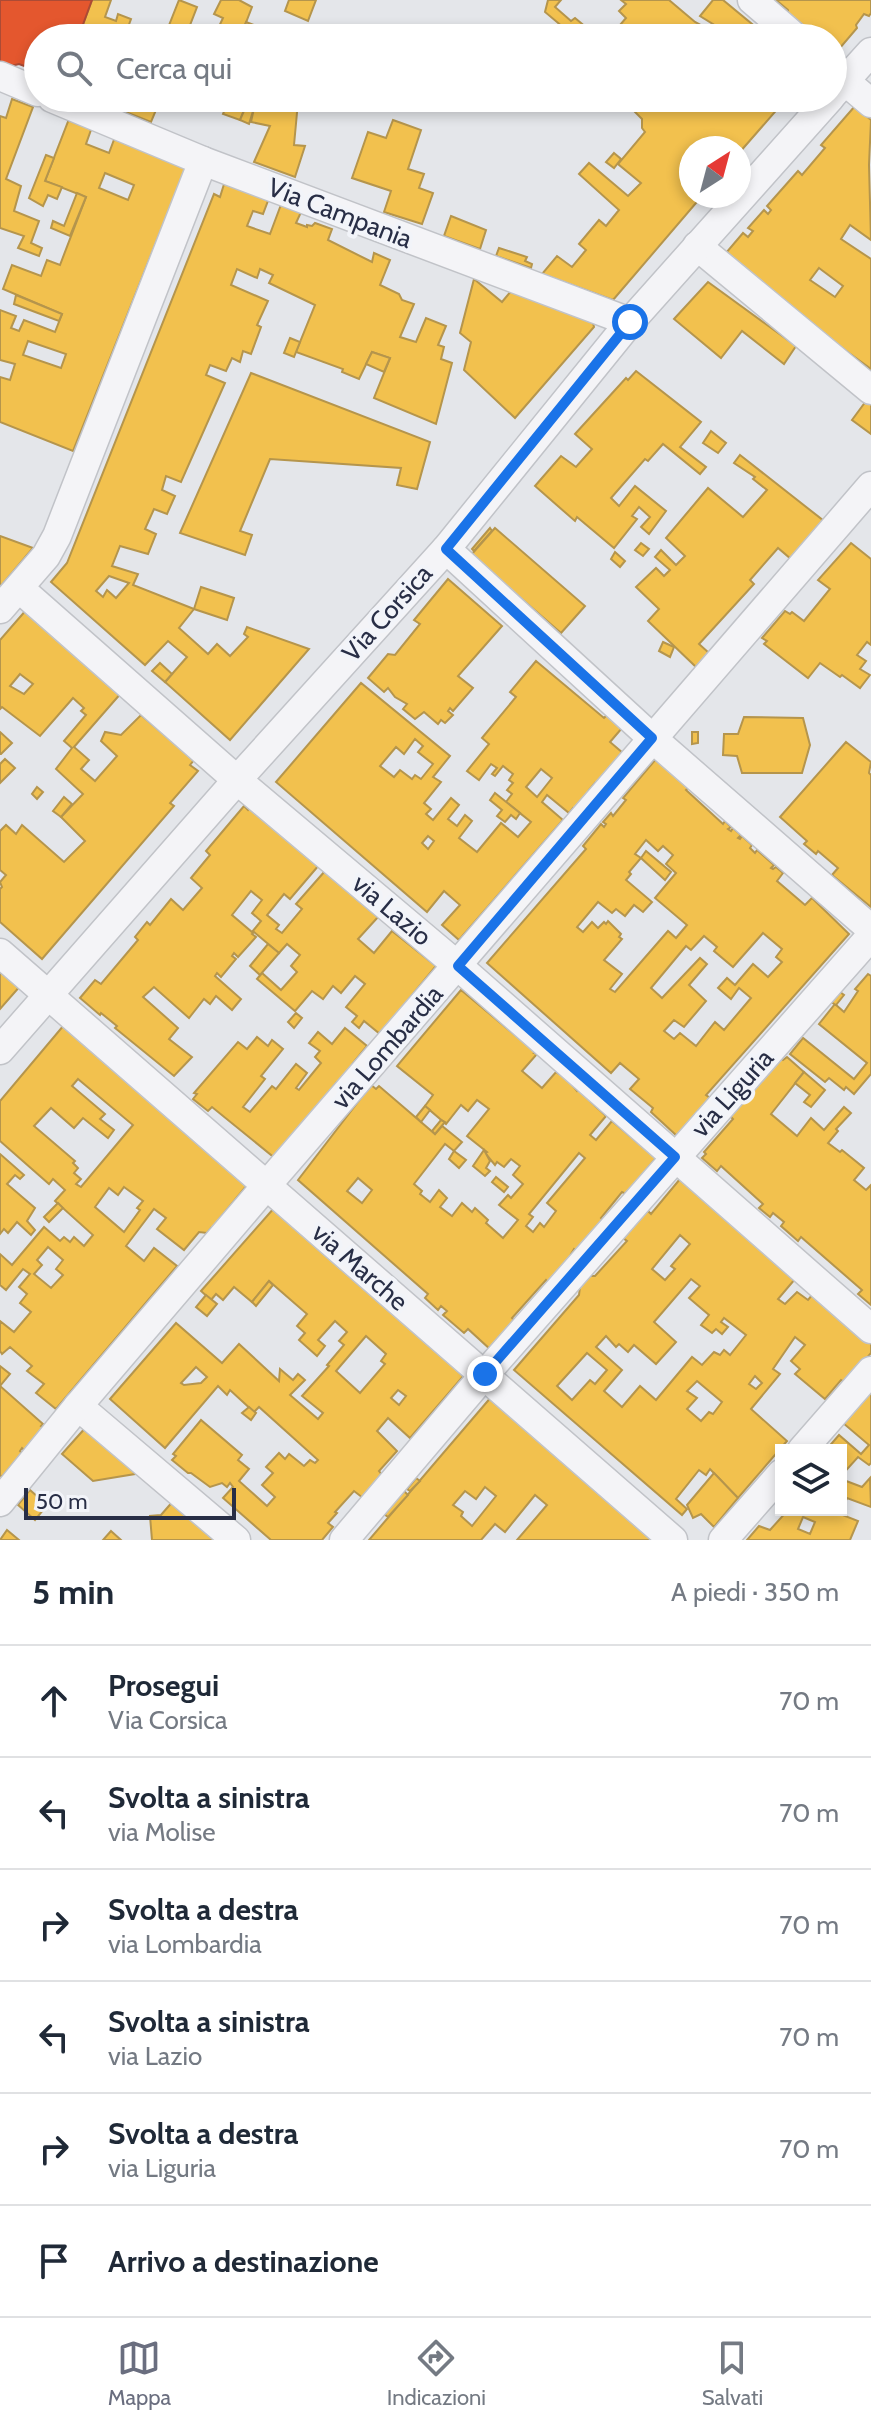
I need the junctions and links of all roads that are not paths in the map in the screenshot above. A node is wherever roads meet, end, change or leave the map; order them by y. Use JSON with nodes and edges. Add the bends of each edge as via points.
{"nodes":[{"id":1,"x":752,"y":0,"type":"edge"},
{"id":2,"x":780,"y":24,"type":"edge"},
{"id":3,"x":871,"y":52,"type":"edge"},
{"id":4,"x":847,"y":75,"type":"edge"},
{"id":5,"x":0,"y":76,"type":"edge"},
{"id":6,"x":24,"y":86,"type":"edge"},
{"id":7,"x":847,"y":92,"type":"edge"},
{"id":8,"x":871,"y":103,"type":"edge"},
{"id":9,"x":86,"y":112,"type":"edge"},
{"id":10,"x":813,"y":112,"type":"edge"},
{"id":11,"x":203,"y":161,"type":"junction"},
{"id":12,"x":697,"y":246,"type":"junction"},
{"id":13,"x":630,"y":322,"type":"junction"},
{"id":14,"x":871,"y":390,"type":"edge"},
{"id":15,"x":871,"y":486,"type":"edge"},
{"id":16,"x":446,"y":549,"type":"junction"},
{"id":17,"x":19,"y":588,"type":"junction"},
{"id":18,"x":0,"y":609,"type":"edge"},
{"id":19,"x":652,"y":738,"type":"junction"},
{"id":20,"x":237,"y":780,"type":"junction"},
{"id":21,"x":871,"y":929,"type":"edge"},
{"id":22,"x":871,"y":936,"type":"edge"},
{"id":23,"x":0,"y":953,"type":"edge"},
{"id":24,"x":458,"y":966,"type":"junction"},
{"id":25,"x":47,"y":995,"type":"junction"},
{"id":26,"x":0,"y":1050,"type":"edge"},
{"id":27,"x":675,"y":1157,"type":"junction"},
{"id":28,"x":266,"y":1186,"type":"junction"},
{"id":29,"x":871,"y":1329,"type":"edge"},
{"id":30,"x":871,"y":1371,"type":"edge"},
{"id":31,"x":485,"y":1374,"type":"junction"},
{"id":32,"x":78,"y":1406,"type":"junction"},
{"id":33,"x":807,"y":1444,"type":"edge"},
{"id":34,"x":775,"y":1481,"type":"edge"},
{"id":35,"x":0,"y":1502,"type":"edge"},
{"id":36,"x":236,"y":1540,"type":"edge"},
{"id":37,"x":344,"y":1540,"type":"edge"},
{"id":38,"x":673,"y":1540,"type":"edge"},
{"id":39,"x":723,"y":1540,"type":"edge"}],
"edges":[{"from":1,"to":2,"type":"street"},
{"from":3,"to":4,"type":"street","name":"Via Corsica"},
{"from":5,"to":6,"type":"street"},
{"from":7,"to":8,"type":"street"},
{"from":9,"to":11,"type":"street","name":"Via Campania"},
{"from":10,"to":12,"type":"street","name":"Via Corsica"},
{"from":11,"to":13,"type":"street","name":"Via Campania"},
{"from":11,"to":17,"type":"street","via":[[57,536]]},
{"from":12,"to":13,"type":"street","name":"Via Corsica"},
{"from":12,"to":14,"type":"street"},
{"from":13,"to":16,"type":"street","name":"Via Corsica"},
{"from":15,"to":19,"type":"street","name":"via Lombardia"},
{"from":16,"to":19,"type":"street"},
{"from":16,"to":20,"type":"street","name":"Via Corsica"},
{"from":17,"to":18,"type":"street"},
{"from":17,"to":20,"type":"street","name":"via Lazio"},
{"from":19,"to":21,"type":"street"},
{"from":19,"to":24,"type":"street","name":"via Lombardia"},
{"from":20,"to":24,"type":"street","name":"via Lazio"},
{"from":20,"to":25,"type":"street","name":"Via Corsica"},
{"from":22,"to":27,"type":"street","name":"via Liguria"},
{"from":23,"to":25,"type":"street"},
{"from":24,"to":27,"type":"street","name":"via Lazio"},
{"from":24,"to":28,"type":"street","name":"via Lombardia"},
{"from":25,"to":26,"type":"street","name":"Via Corsica"},
{"from":25,"to":28,"type":"street","name":"via Marche"},
{"from":27,"to":29,"type":"street","name":"via Lazio"},
{"from":27,"to":31,"type":"street","name":"via Liguria"},
{"from":28,"to":31,"type":"street","name":"via Marche"},
{"from":28,"to":32,"type":"street","name":"via Lombardia"},
{"from":30,"to":33,"type":"street"},
{"from":31,"to":37,"type":"street","name":"via Liguria"},
{"from":31,"to":38,"type":"street","name":"via Marche"},
{"from":32,"to":35,"type":"street","name":"via Lombardia"},
{"from":32,"to":36,"type":"street"},
{"from":34,"to":39,"type":"street"}]}
